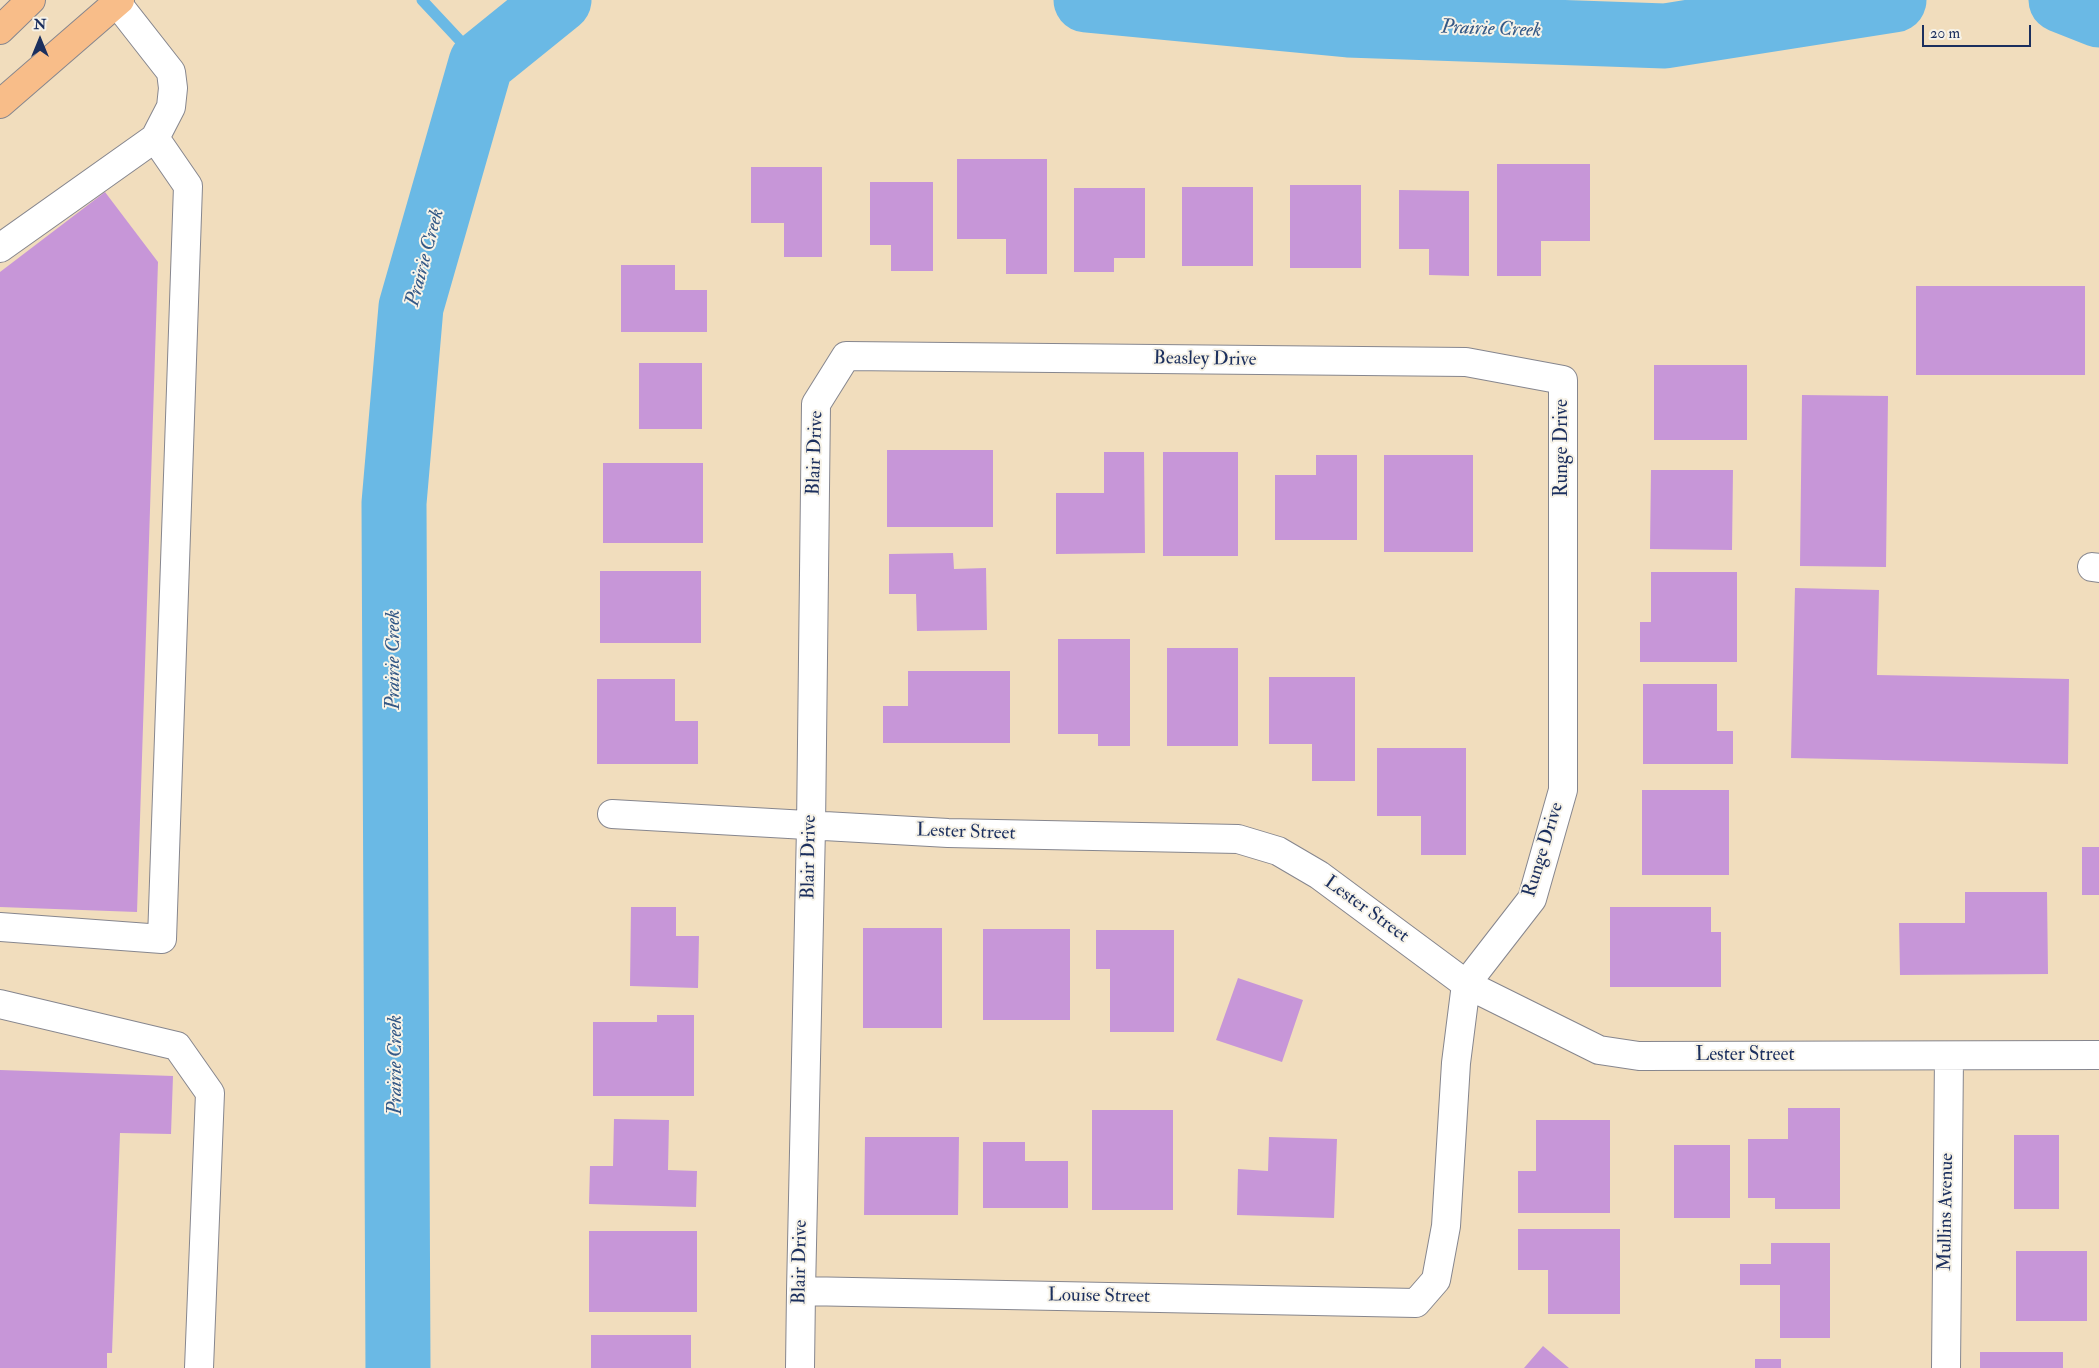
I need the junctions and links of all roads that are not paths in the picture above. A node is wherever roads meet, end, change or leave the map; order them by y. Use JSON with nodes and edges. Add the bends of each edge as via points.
{"nodes":[{"id":1,"x":31,"y":0,"type":"edge"},
{"id":2,"x":119,"y":1,"type":"edge"},
{"id":3,"x":0,"y":30,"type":"edge"},
{"id":4,"x":0,"y":104,"type":"edge"},
{"id":5,"x":155,"y":138,"type":"junction"},
{"id":6,"x":0,"y":248,"type":"edge"},
{"id":7,"x":846,"y":356,"type":"joint"},
{"id":8,"x":1563,"y":380,"type":"joint"},
{"id":9,"x":612,"y":814,"type":"dead end"},
{"id":10,"x":811,"y":826,"type":"junction"},
{"id":11,"x":0,"y":927,"type":"edge"},
{"id":12,"x":1466,"y":984,"type":"junction"},
{"id":13,"x":0,"y":1004,"type":"edge"},
{"id":14,"x":2099,"y":1055,"type":"edge"},
{"id":15,"x":1949,"y":1056,"type":"junction"},
{"id":16,"x":800,"y":1291,"type":"junction"},
{"id":17,"x":198,"y":1368,"type":"edge"},
{"id":18,"x":800,"y":1368,"type":"edge"},
{"id":19,"x":1946,"y":1368,"type":"edge"}],
"edges":[{"from":1,"to":3,"type":"main road"},
{"from":2,"to":4,"type":"main road"},
{"from":2,"to":5,"type":"street","via":[[171,72],[171,107]]},
{"from":5,"to":6,"type":"street"},
{"from":5,"to":11,"type":"street","via":[[188,186],[162,939]]},
{"from":7,"to":8,"type":"street","name":"Beasley Drive","via":[[1466,362]]},
{"from":7,"to":10,"type":"street","name":"Blair Drive","via":[[816,404]]},
{"from":8,"to":12,"type":"street","name":"Runge Drive","via":[[1563,790],[1532,899]]},
{"from":9,"to":10,"type":"street","name":"Lester Street"},
{"from":10,"to":12,"type":"street","name":"Lester Street","via":[[948,833],[1238,839],[1278,851],[1319,875]]},
{"from":10,"to":16,"type":"street","name":"Blair Drive"},
{"from":12,"to":15,"type":"street","name":"Lester Street","via":[[1599,1050],[1639,1056]]},
{"from":12,"to":16,"type":"street","name":"Louise Street","via":[[1456,1062],[1446,1226],[1436,1280],[1416,1303]]},
{"from":13,"to":17,"type":"street","via":[[177,1046],[210,1093]]},
{"from":14,"to":15,"type":"street","name":"Lester Street"},
{"from":15,"to":19,"type":"street","name":"Mullins Avenue"},
{"from":16,"to":18,"type":"street","name":"Blair Drive"}]}
